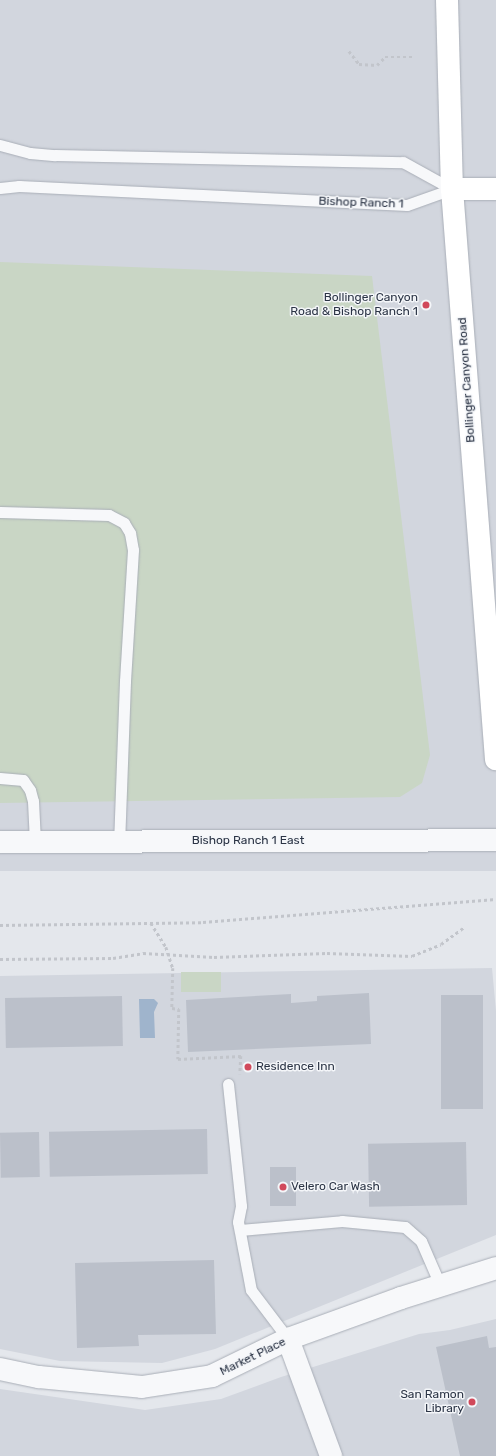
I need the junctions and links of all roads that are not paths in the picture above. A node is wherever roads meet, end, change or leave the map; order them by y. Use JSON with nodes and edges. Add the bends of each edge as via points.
{"nodes":[{"id":1,"x":447,"y":0,"type":"edge"},
{"id":2,"x":0,"y":145,"type":"edge"},
{"id":3,"x":0,"y":188,"type":"edge"},
{"id":4,"x":452,"y":189,"type":"junction"},
{"id":5,"x":496,"y":189,"type":"edge"},
{"id":6,"x":0,"y":512,"type":"edge"},
{"id":7,"x":496,"y":758,"type":"edge"},
{"id":8,"x":0,"y":778,"type":"edge"},
{"id":9,"x":496,"y":840,"type":"edge"},
{"id":10,"x":0,"y":842,"type":"edge"},
{"id":11,"x":34,"y":842,"type":"junction"},
{"id":12,"x":119,"y":842,"type":"junction"},
{"id":13,"x":228,"y":1084,"type":"dead end"},
{"id":14,"x":240,"y":1230,"type":"junction"},
{"id":15,"x":496,"y":1268,"type":"edge"},
{"id":16,"x":440,"y":1285,"type":"junction"},
{"id":17,"x":288,"y":1340,"type":"junction"},
{"id":18,"x":0,"y":1369,"type":"edge"},
{"id":19,"x":331,"y":1456,"type":"edge"}],
"edges":[{"from":1,"to":4,"type":"main road","name":"Bollinger Canyon Road"},
{"from":2,"to":4,"type":"lane","via":[[30,153],[55,155],[403,162]]},
{"from":3,"to":4,"type":"lane","name":"Bishop Ranch 1","via":[[19,186],[407,205]]},
{"from":4,"to":5,"type":"main road"},
{"from":4,"to":7,"type":"main road","name":"Bollinger Canyon Road"},
{"from":6,"to":12,"type":"lane","via":[[109,515],[124,523],[130,533],[133,550]]},
{"from":8,"to":11,"type":"lane","via":[[23,780],[30,790],[33,801]]},
{"from":9,"to":12,"type":"street","name":"Bishop Ranch 1 East"},
{"from":10,"to":11,"type":"street","name":"Bishop Ranch 1 East"},
{"from":11,"to":12,"type":"street","name":"Bishop Ranch 1 East"},
{"from":13,"to":14,"type":"lane","via":[[241,1206]]},
{"from":14,"to":16,"type":"lane","via":[[342,1221],[405,1227],[421,1241]]},
{"from":14,"to":17,"type":"lane","via":[[251,1290]]},
{"from":15,"to":16,"type":"street","name":"Market Place"},
{"from":16,"to":17,"type":"street","name":"Market Place"},
{"from":17,"to":18,"type":"street","name":"Market Place","via":[[212,1376],[142,1387],[39,1377]]},
{"from":17,"to":19,"type":"street"}]}
